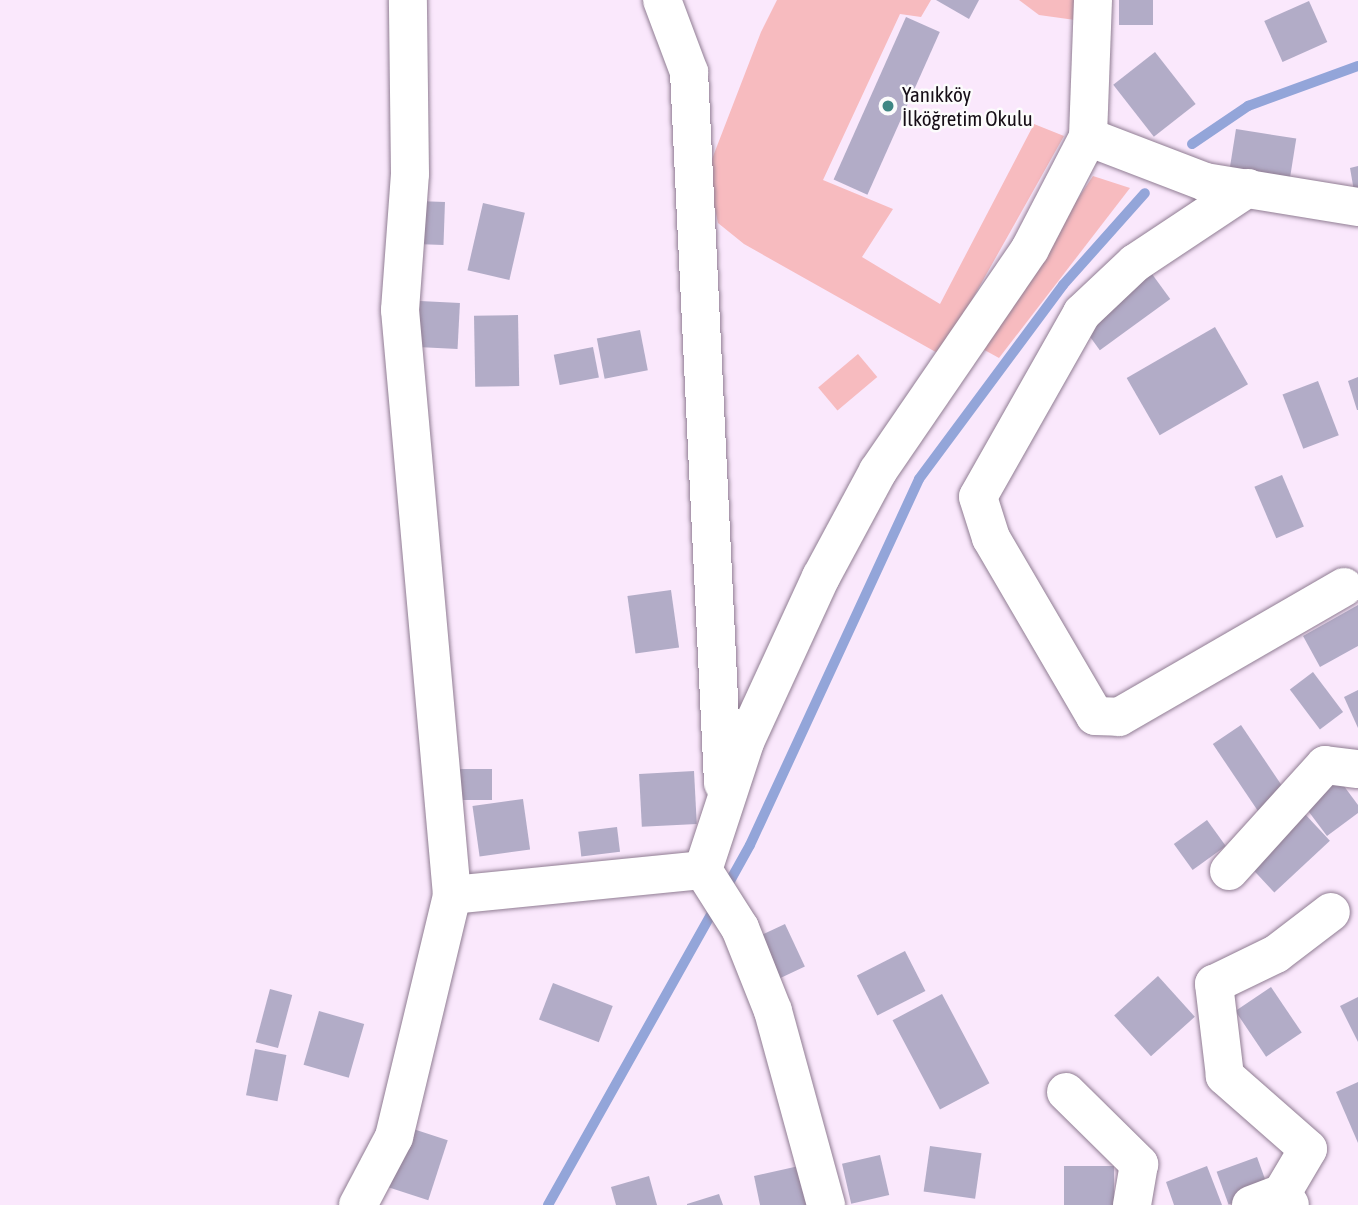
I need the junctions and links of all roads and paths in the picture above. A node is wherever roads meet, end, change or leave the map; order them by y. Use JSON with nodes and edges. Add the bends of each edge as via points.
{"nodes":[{"id":1,"x":408,"y":0,"type":"edge"},
{"id":2,"x":662,"y":0,"type":"edge"},
{"id":3,"x":1093,"y":0,"type":"edge"},
{"id":4,"x":1088,"y":137,"type":"junction"},
{"id":5,"x":1248,"y":188,"type":"junction"},
{"id":6,"x":1358,"y":207,"type":"edge"},
{"id":7,"x":1344,"y":587,"type":"dead end"},
{"id":8,"x":1358,"y":769,"type":"edge"},
{"id":9,"x":724,"y":808,"type":"junction"},
{"id":10,"x":1229,"y":871,"type":"dead end"},
{"id":11,"x":706,"y":874,"type":"junction"},
{"id":12,"x":452,"y":895,"type":"junction"},
{"id":13,"x":1331,"y":912,"type":"dead end"},
{"id":14,"x":1066,"y":1092,"type":"dead end"},
{"id":15,"x":1274,"y":1201,"type":"edge"},
{"id":16,"x":358,"y":1205,"type":"edge"},
{"id":17,"x":827,"y":1205,"type":"edge"},
{"id":18,"x":1132,"y":1205,"type":"edge"}],
"edges":[{"from":1,"to":12,"type":"street","via":[[410,174],[400,310]]},
{"from":2,"to":9,"type":"street","via":[[689,72]]},
{"from":3,"to":4,"type":"street"},
{"from":4,"to":5,"type":"street","via":[[1205,182]]},
{"from":4,"to":9,"type":"street","via":[[1030,249],[878,471],[821,577],[750,730]]},
{"from":5,"to":6,"type":"street"},
{"from":5,"to":7,"type":"street","via":[[1135,263],[1082,313],[978,496],[990,538],[1095,716],[1119,717]]},
{"from":8,"to":10,"type":"street","via":[[1325,765]]},
{"from":9,"to":11,"type":"street"},
{"from":11,"to":12,"type":"street"},
{"from":11,"to":17,"type":"street","via":[[733,917],[773,1011]]},
{"from":12,"to":16,"type":"street","via":[[394,1137]]},
{"from":13,"to":15,"type":"street","via":[[1276,954],[1214,984],[1225,1076],[1308,1149]]},
{"from":14,"to":18,"type":"street","via":[[1139,1164]]}]}
